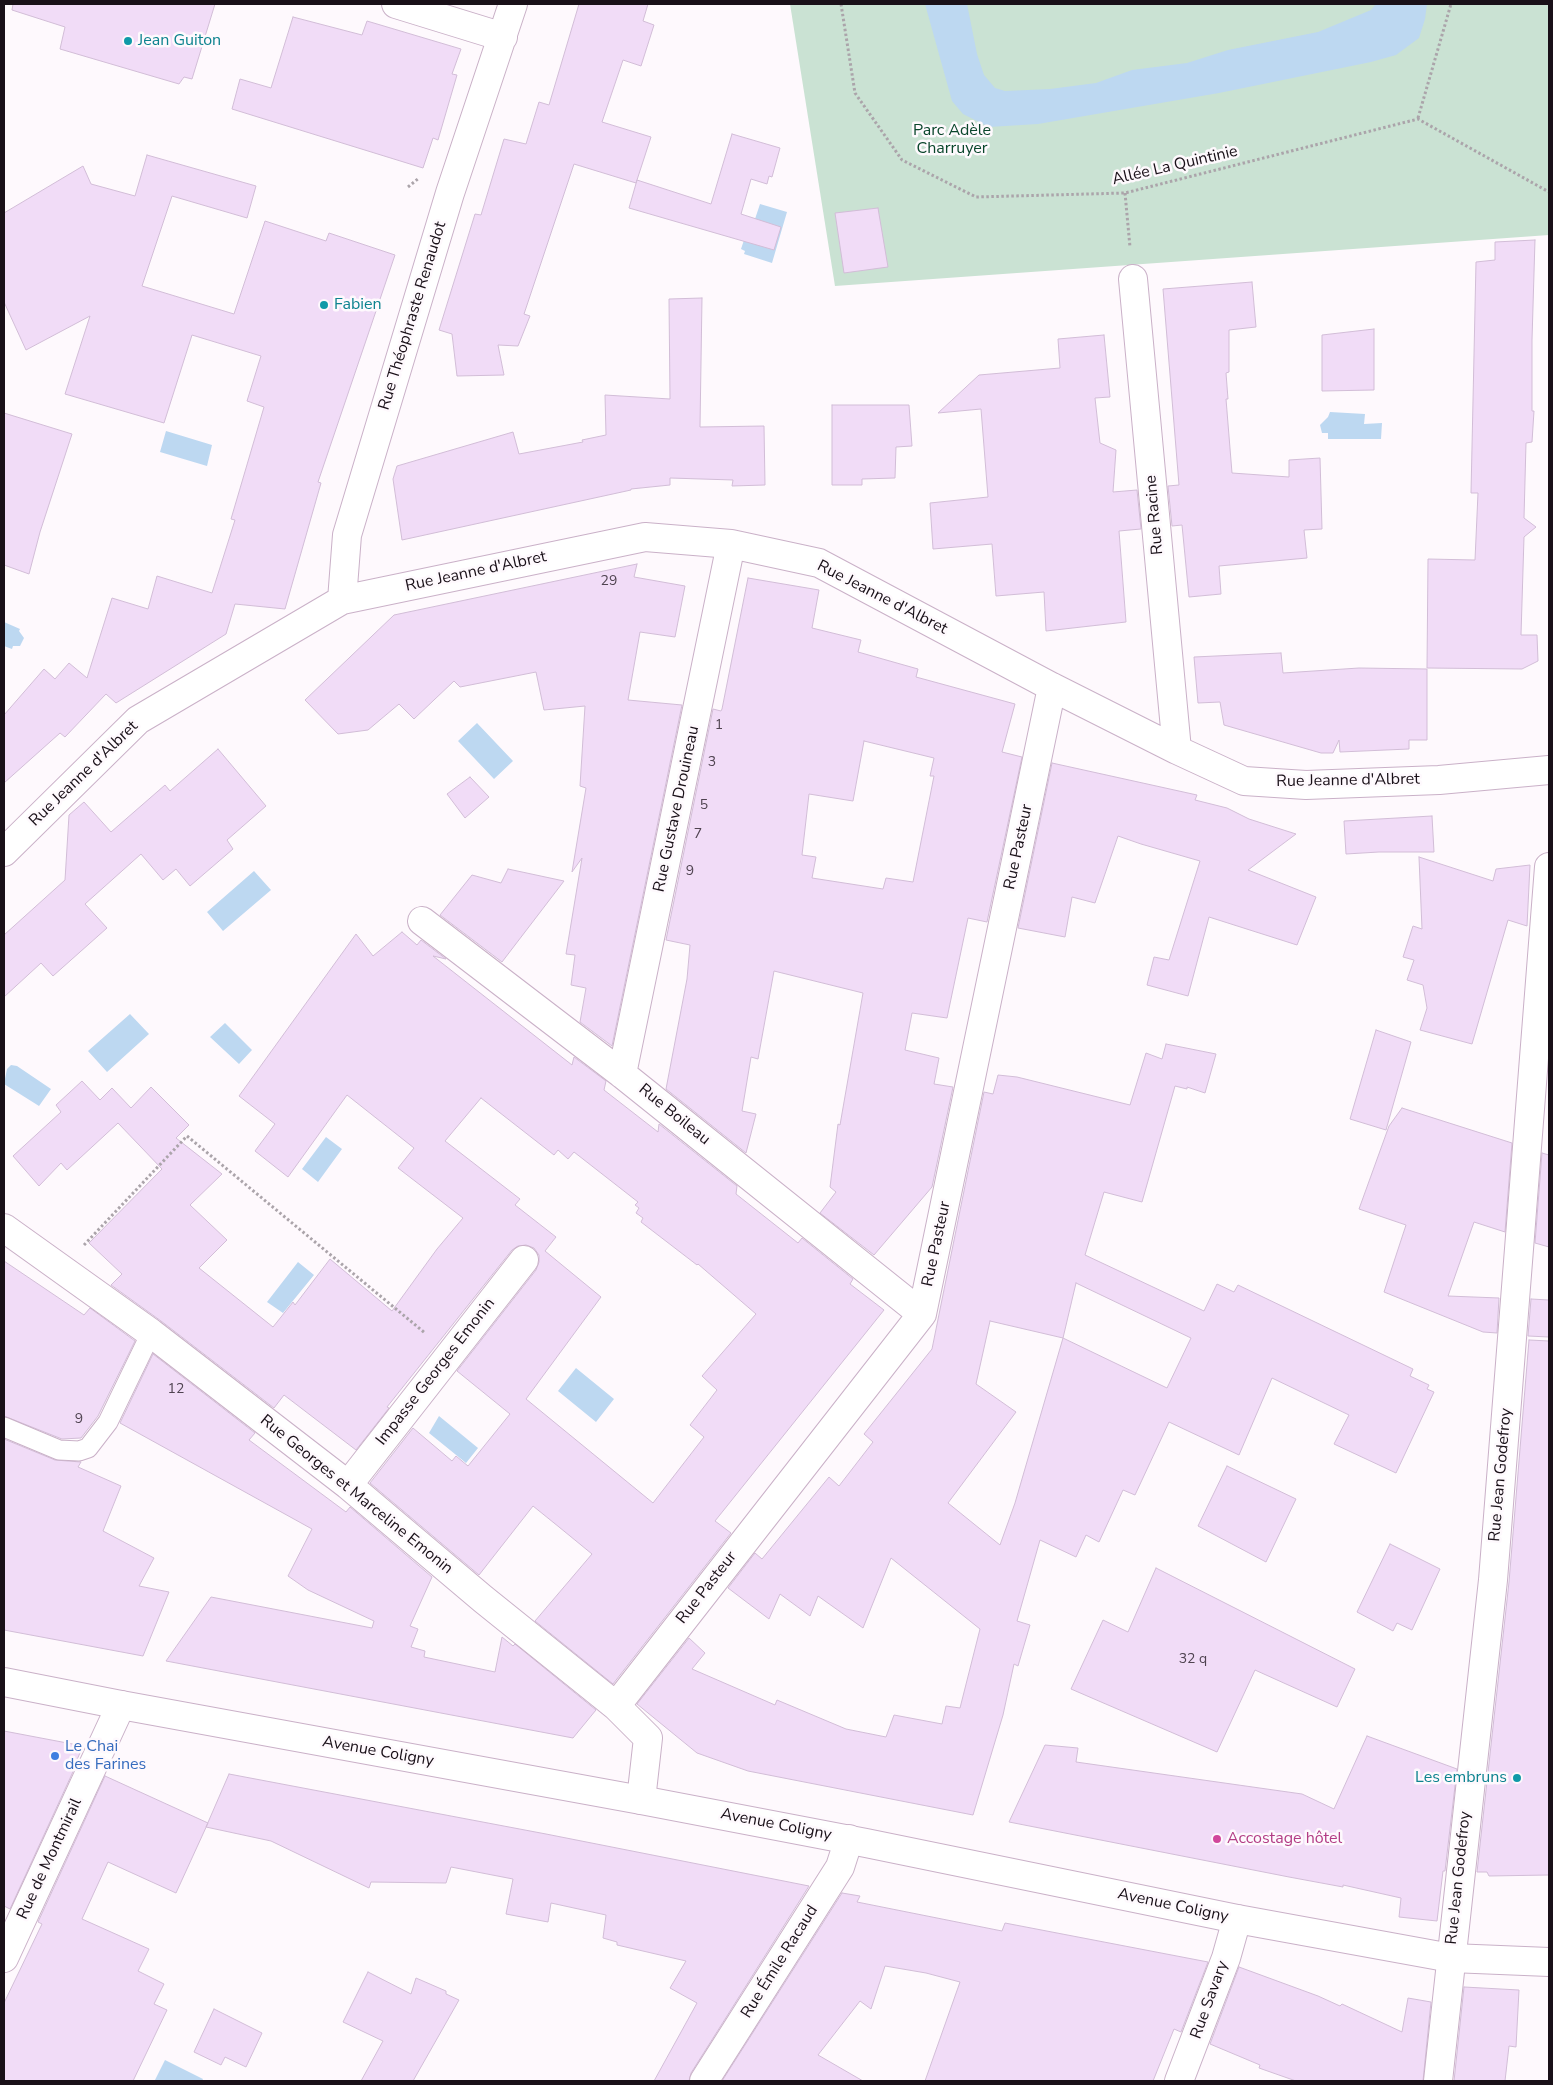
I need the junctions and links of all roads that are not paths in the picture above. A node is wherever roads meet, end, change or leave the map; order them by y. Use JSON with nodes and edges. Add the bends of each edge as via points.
{"nodes":[{"id":1,"x":396,"y":4,"type":"edge"},
{"id":2,"x":513,"y":4,"type":"edge"},
{"id":3,"x":502,"y":37,"type":"junction"},
{"id":4,"x":1133,"y":279,"type":"road end"},
{"id":5,"x":731,"y":544,"type":"junction"},
{"id":6,"x":342,"y":600,"type":"junction"},
{"id":7,"x":1052,"y":686,"type":"junction"},
{"id":8,"x":1177,"y":750,"type":"junction"},
{"id":9,"x":1549,"y":770,"type":"edge"},
{"id":10,"x":4,"y":852,"type":"edge"},
{"id":11,"x":1549,"y":867,"type":"edge"},
{"id":12,"x":422,"y":921,"type":"dead end"},
{"id":13,"x":622,"y":1074,"type":"junction"},
{"id":14,"x":4,"y":1228,"type":"edge"},
{"id":15,"x":524,"y":1260,"type":"dead end"},
{"id":16,"x":922,"y":1314,"type":"junction"},
{"id":17,"x":151,"y":1333,"type":"junction"},
{"id":18,"x":4,"y":1427,"type":"edge"},
{"id":19,"x":348,"y":1485,"type":"junction"},
{"id":20,"x":4,"y":1682,"type":"edge"},
{"id":21,"x":121,"y":1705,"type":"junction"},
{"id":22,"x":616,"y":1706,"type":"junction"},
{"id":23,"x":642,"y":1800,"type":"junction"},
{"id":24,"x":849,"y":1839,"type":"junction"},
{"id":25,"x":1237,"y":1918,"type":"junction"},
{"id":26,"x":4,"y":1958,"type":"edge"},
{"id":27,"x":1451,"y":1958,"type":"junction"},
{"id":28,"x":1549,"y":1962,"type":"edge"},
{"id":29,"x":704,"y":2081,"type":"edge"},
{"id":30,"x":1179,"y":2081,"type":"edge"},
{"id":31,"x":1438,"y":2081,"type":"edge"}],
"edges":[{"from":1,"to":3,"type":"street"},
{"from":2,"to":3,"type":"street","name":"Rue Théophraste Renaudot"},
{"from":3,"to":6,"type":"street","name":"Rue Théophraste Renaudot","via":[[450,192],[347,535]]},
{"from":4,"to":8,"type":"street","name":"Rue Racine"},
{"from":5,"to":6,"type":"street","name":"Rue Jeanne d'Albret","via":[[645,537]]},
{"from":5,"to":7,"type":"street","name":"Rue Jeanne d'Albret","via":[[820,563]]},
{"from":5,"to":13,"type":"street","name":"Rue Gustave Drouineau"},
{"from":6,"to":10,"type":"street","name":"Rue Jeanne d'Albret","via":[[138,720]]},
{"from":7,"to":8,"type":"street","name":"Rue Jeanne d'Albret"},
{"from":7,"to":16,"type":"street","name":"Rue Pasteur"},
{"from":8,"to":9,"type":"street","name":"Rue Jeanne d'Albret","via":[[1244,781],[1306,785],[1439,780]]},
{"from":11,"to":27,"type":"street","name":"Rue Jean Godefroy","via":[[1493,1580]]},
{"from":12,"to":13,"type":"street","name":"Rue Boileau"},
{"from":13,"to":16,"type":"street","name":"Rue Boileau"},
{"from":14,"to":17,"type":"street","name":"Rue Georges et Marceline Emonin"},
{"from":15,"to":19,"type":"street","name":"Impasse Georges Emonin"},
{"from":16,"to":22,"type":"street","name":"Rue Pasteur"},
{"from":17,"to":18,"type":"lane","via":[[108,1422],[88,1448],[59,1450]]},
{"from":17,"to":19,"type":"street","name":"Rue Georges et Marceline Emonin"},
{"from":19,"to":22,"type":"street","name":"Rue Georges et Marceline Emonin"},
{"from":20,"to":21,"type":"street","name":"Avenue Coligny"},
{"from":21,"to":23,"type":"street","name":"Avenue Coligny"},
{"from":21,"to":26,"type":"street","name":"Rue de Montmirail"},
{"from":22,"to":23,"type":"street","name":"Rue Georges et Marceline Emonin","via":[[648,1738]]},
{"from":23,"to":24,"type":"street","name":"Avenue Coligny"},
{"from":24,"to":25,"type":"street","name":"Avenue Coligny"},
{"from":24,"to":29,"type":"street","name":"Rue Émile Racaud","via":[[840,1867]]},
{"from":25,"to":27,"type":"street","name":"Avenue Coligny"},
{"from":25,"to":30,"type":"street","name":"Rue Savary","via":[[1226,1958]]},
{"from":27,"to":28,"type":"street","name":"Avenue Coligny"},
{"from":27,"to":31,"type":"street","name":"Rue Jean Godefroy"}]}
